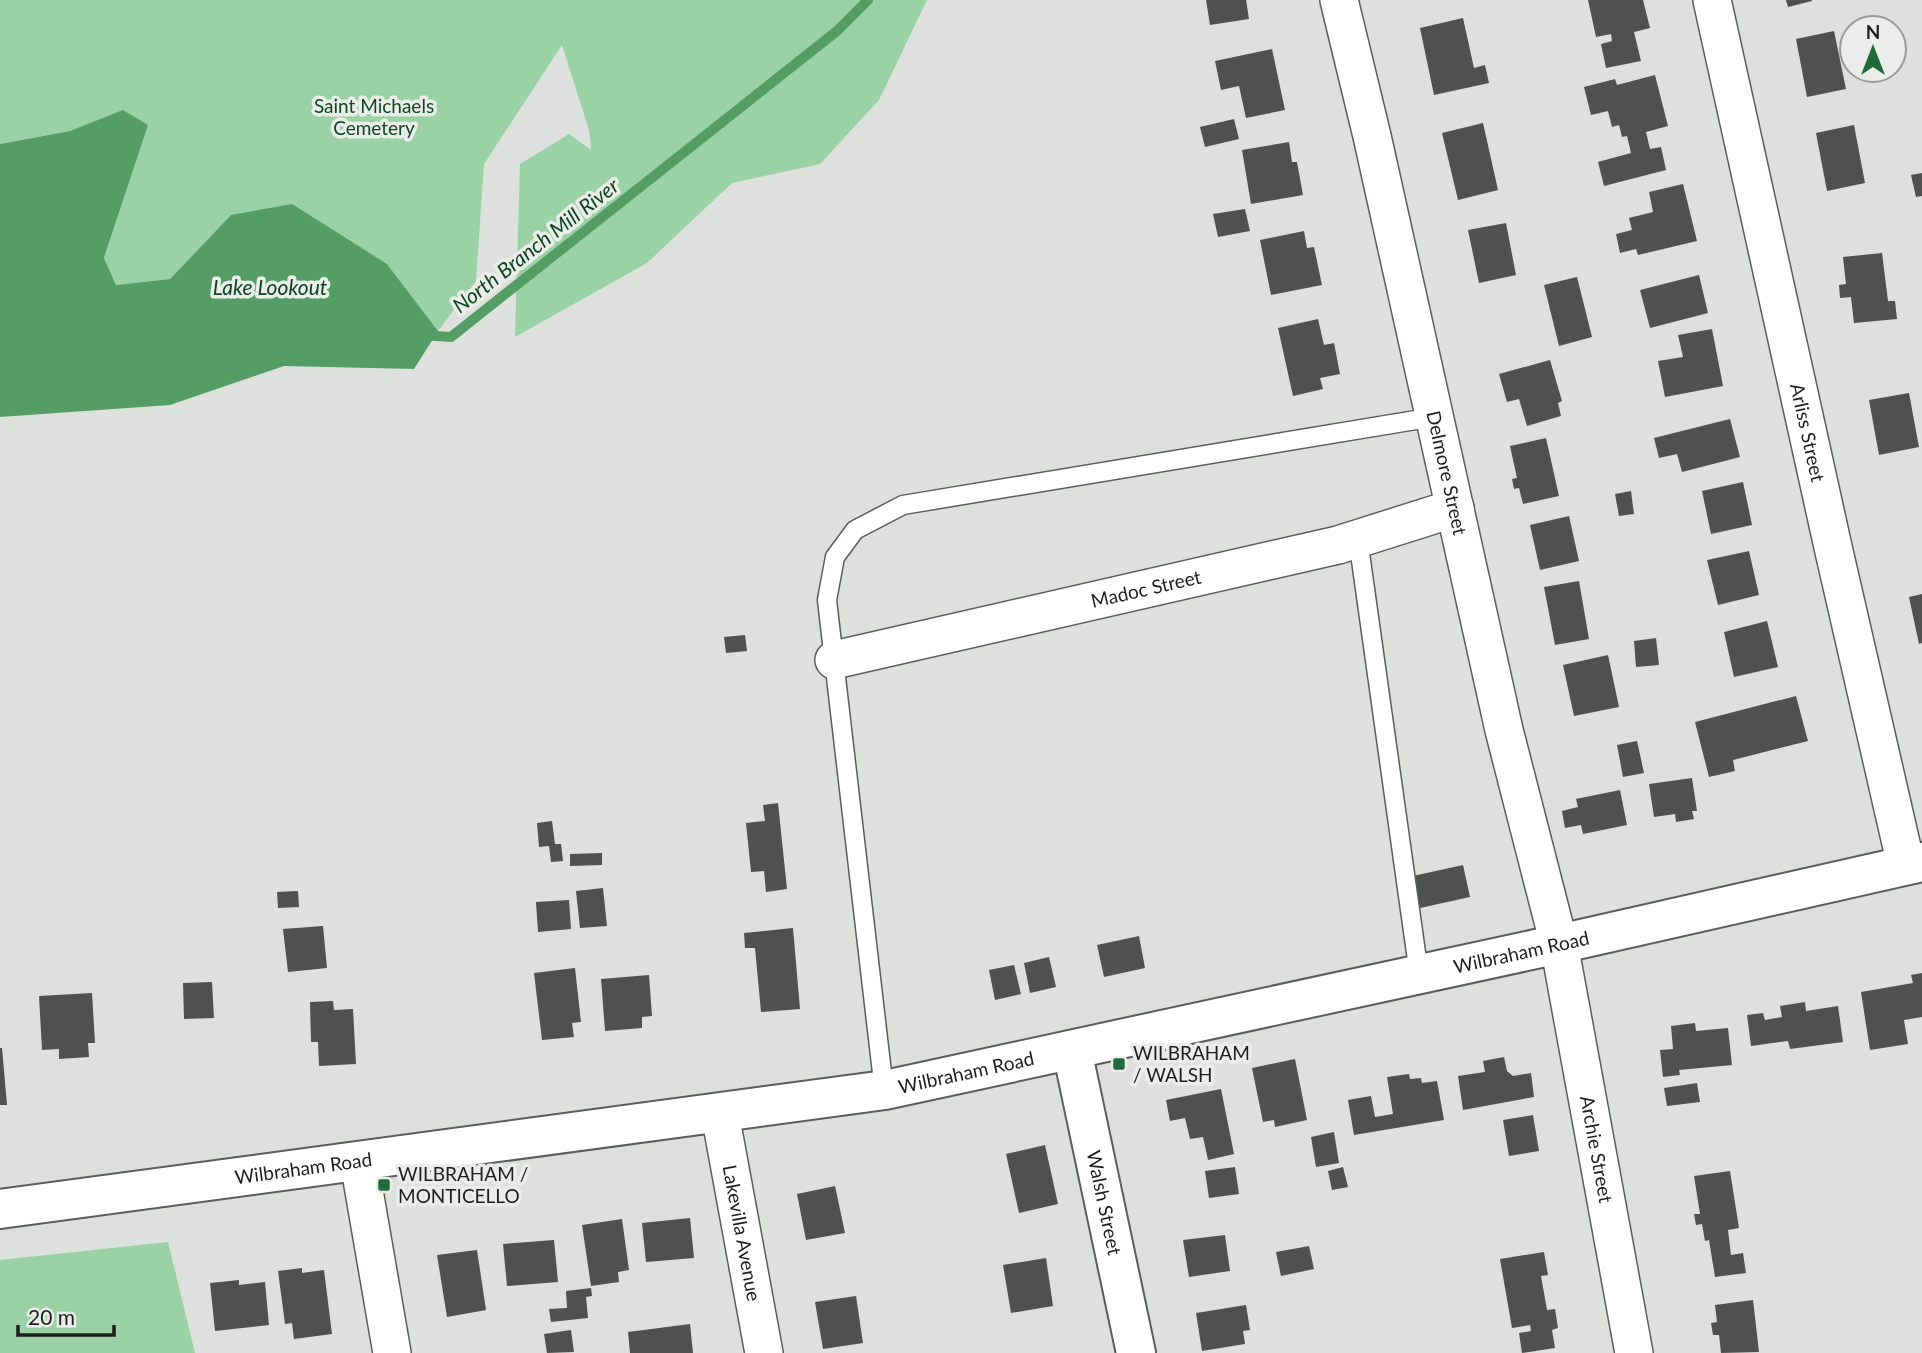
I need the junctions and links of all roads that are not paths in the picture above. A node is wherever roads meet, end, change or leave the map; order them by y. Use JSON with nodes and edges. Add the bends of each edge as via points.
{"nodes":[{"id":1,"x":1339,"y":0,"type":"edge"},
{"id":2,"x":1712,"y":0,"type":"edge"},
{"id":3,"x":1434,"y":417,"type":"junction"},
{"id":4,"x":1455,"y":509,"type":"junction"},
{"id":5,"x":1358,"y":539,"type":"junction"},
{"id":6,"x":834,"y":660,"type":"junction"},
{"id":7,"x":1914,"y":864,"type":"edge"},
{"id":8,"x":1559,"y":944,"type":"junction"},
{"id":9,"x":1419,"y":974,"type":"junction"},
{"id":10,"x":1072,"y":1050,"type":"junction"},
{"id":11,"x":884,"y":1090,"type":"junction"},
{"id":12,"x":720,"y":1114,"type":"junction"},
{"id":13,"x":359,"y":1162,"type":"junction"},
{"id":14,"x":0,"y":1209,"type":"edge"},
{"id":15,"x":392,"y":1353,"type":"edge"},
{"id":16,"x":764,"y":1353,"type":"edge"},
{"id":17,"x":1136,"y":1353,"type":"edge"},
{"id":18,"x":1634,"y":1353,"type":"edge"}],
"edges":[{"from":1,"to":3,"type":"street","name":"Delmore Street"},
{"from":2,"to":7,"type":"street","name":"Arliss Street","via":[[1833,547]]},
{"from":3,"to":4,"type":"street","name":"Delmore Street"},
{"from":3,"to":6,"type":"lane","via":[[903,505],[855,530],[835,557],[827,600]]},
{"from":4,"to":5,"type":"street","name":"Madoc Street"},
{"from":4,"to":8,"type":"street","name":"Delmore Street","via":[[1504,730]]},
{"from":5,"to":6,"type":"street","name":"Madoc Street"},
{"from":5,"to":9,"type":"lane"},
{"from":6,"to":11,"type":"lane"},
{"from":7,"to":8,"type":"main road","name":"Wilbraham Road"},
{"from":8,"to":9,"type":"main road","name":"Wilbraham Road"},
{"from":8,"to":18,"type":"street","name":"Archie Street"},
{"from":9,"to":10,"type":"main road","name":"Wilbraham Road"},
{"from":10,"to":11,"type":"main road","name":"Wilbraham Road"},
{"from":10,"to":17,"type":"main road","name":"Walsh Street"},
{"from":11,"to":12,"type":"main road","name":"Wilbraham Road"},
{"from":12,"to":13,"type":"main road","name":"Wilbraham Road"},
{"from":12,"to":16,"type":"street","name":"Lakevilla Avenue"},
{"from":13,"to":14,"type":"main road","name":"Wilbraham Road"},
{"from":13,"to":15,"type":"street"}]}
